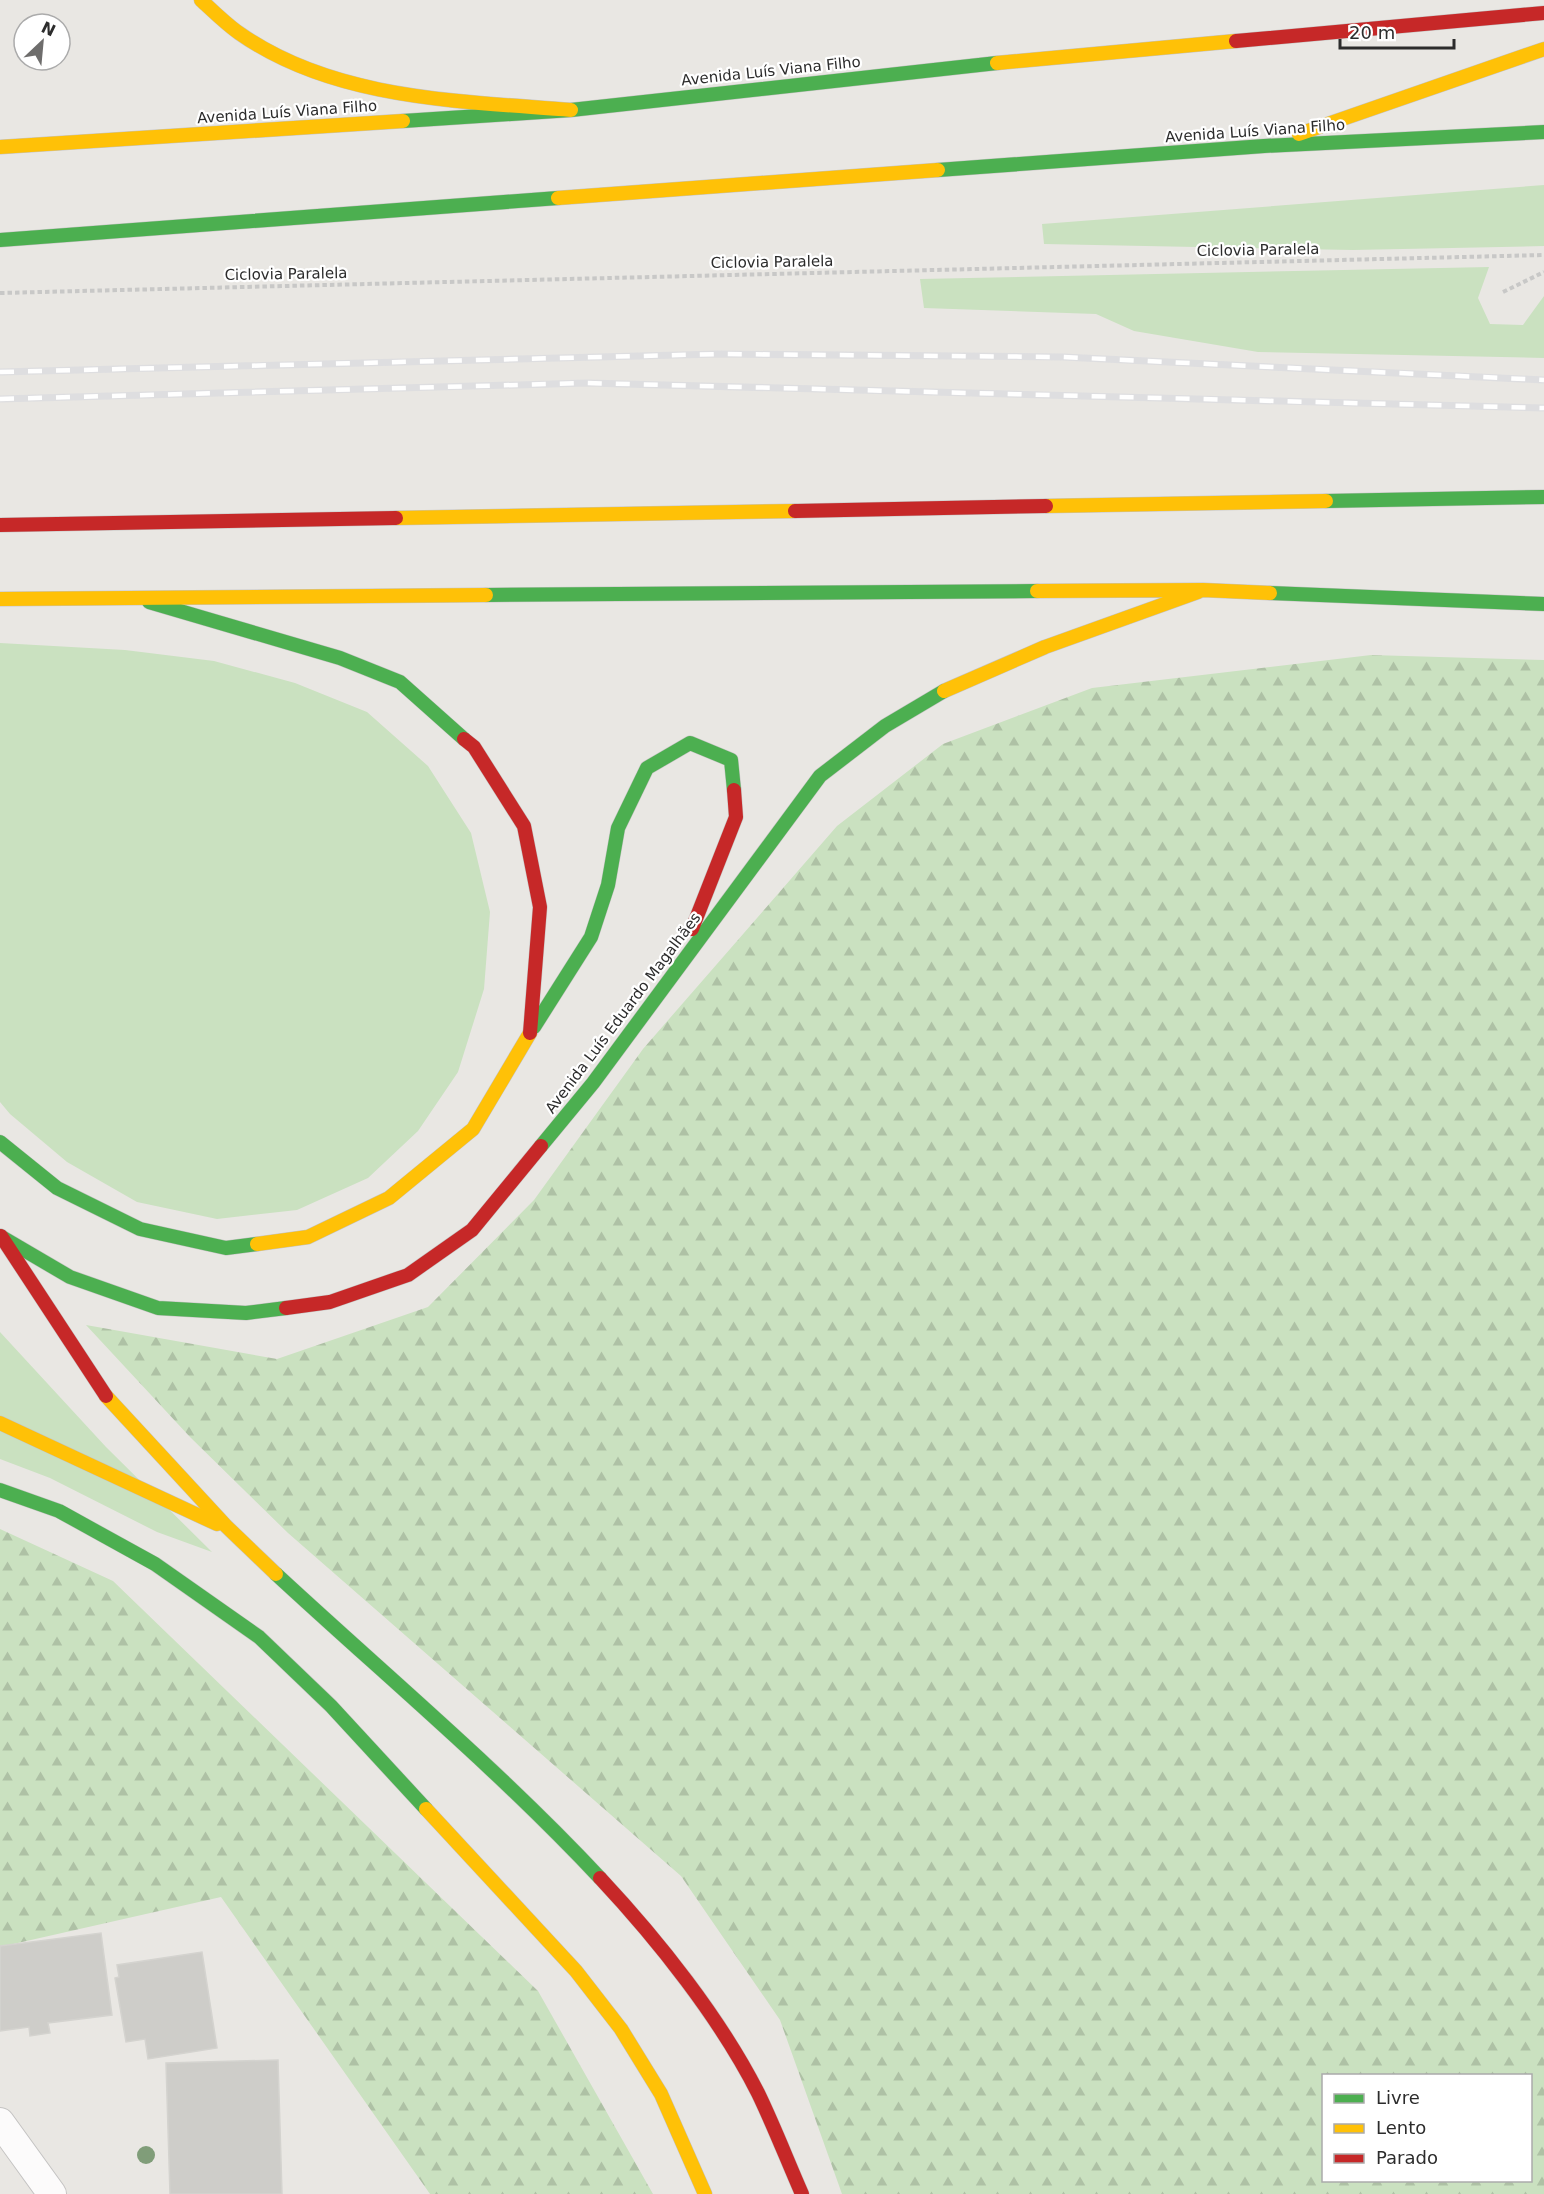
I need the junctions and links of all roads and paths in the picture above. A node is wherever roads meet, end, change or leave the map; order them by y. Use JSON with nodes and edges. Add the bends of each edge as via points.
{"nodes":[{"id":1,"x":201,"y":0,"type":"edge"},
{"id":2,"x":1544,"y":14,"type":"edge"},
{"id":3,"x":1544,"y":49,"type":"edge"},
{"id":4,"x":571,"y":110,"type":"junction"},
{"id":5,"x":1544,"y":132,"type":"edge"},
{"id":6,"x":1264,"y":146,"type":"junction"},
{"id":7,"x":0,"y":147,"type":"edge"},
{"id":8,"x":0,"y":240,"type":"edge"},
{"id":9,"x":1544,"y":255,"type":"edge"},
{"id":10,"x":1544,"y":272,"type":"edge"},
{"id":11,"x":1503,"y":292,"type":"dead end"},
{"id":12,"x":0,"y":294,"type":"edge"},
{"id":13,"x":1544,"y":497,"type":"edge"},
{"id":14,"x":0,"y":525,"type":"edge"},
{"id":15,"x":1203,"y":590,"type":"junction"},
{"id":16,"x":0,"y":599,"type":"edge"},
{"id":17,"x":139,"y":599,"type":"junction"},
{"id":18,"x":1544,"y":604,"type":"edge"},
{"id":19,"x":675,"y":970,"type":"junction"},
{"id":20,"x":531,"y":1032,"type":"junction"},
{"id":21,"x":0,"y":1142,"type":"edge"},
{"id":22,"x":0,"y":1236,"type":"edge"},
{"id":23,"x":0,"y":1423,"type":"edge"},
{"id":24,"x":0,"y":1490,"type":"edge"},
{"id":25,"x":232,"y":1532,"type":"junction"},
{"id":26,"x":0,"y":2122,"type":"edge"},
{"id":27,"x":52,"y":2194,"type":"edge"},
{"id":28,"x":705,"y":2194,"type":"edge"},
{"id":29,"x":802,"y":2194,"type":"edge"}],
"edges":[{"from":1,"to":4,"type":"main road","via":[[239,33],[274,54],[303,69],[342,81],[402,94]]},
{"from":2,"to":4,"type":"main road","name":"Avenida Luís Viana Filho","via":[[1011,61]]},
{"from":3,"to":6,"type":"main road"},
{"from":4,"to":7,"type":"main road","name":"Avenida Luís Viana Filho"},
{"from":5,"to":6,"type":"main road","name":"Avenida Luís Viana Filho"},
{"from":6,"to":8,"type":"main road","name":"Avenida Luís Viana Filho"},
{"from":9,"to":12,"type":"path","name":"Ciclovia Paralela"},
{"from":10,"to":11,"type":"path"},
{"from":13,"to":14,"type":"main road"},
{"from":15,"to":17,"type":"main road"},
{"from":15,"to":18,"type":"main road"},
{"from":15,"to":19,"type":"main road","name":"Avenida Luís Eduardo Magalhães","via":[[1067,638],[955,685],[860,742],[820,776]]},
{"from":16,"to":17,"type":"main road"},
{"from":17,"to":20,"type":"main road","via":[[340,658],[400,682],[474,747],[524,826],[540,907]]},
{"from":19,"to":20,"type":"main road","via":[[736,817],[730,760],[690,743],[647,768],[618,828],[608,885],[591,937]]},
{"from":19,"to":22,"type":"main road","name":"Avenida Luís Eduardo Magalhães","via":[[593,1083],[472,1230],[408,1275],[320,1303],[246,1313],[158,1308],[70,1277]]},
{"from":20,"to":21,"type":"main road","via":[[473,1129],[389,1198],[308,1237],[226,1248],[140,1229],[57,1188]]},
{"from":22,"to":25,"type":"main road","via":[[110,1401]]},
{"from":23,"to":25,"type":"main road"},
{"from":24,"to":28,"type":"main road","via":[[58,1511],[155,1564],[259,1636],[332,1706],[568,1963],[621,2029],[661,2094]]},
{"from":25,"to":29,"type":"main road","via":[[490,1764],[616,1893],[671,1958],[722,2033],[765,2104]]},
{"from":26,"to":27,"type":"street"}]}
